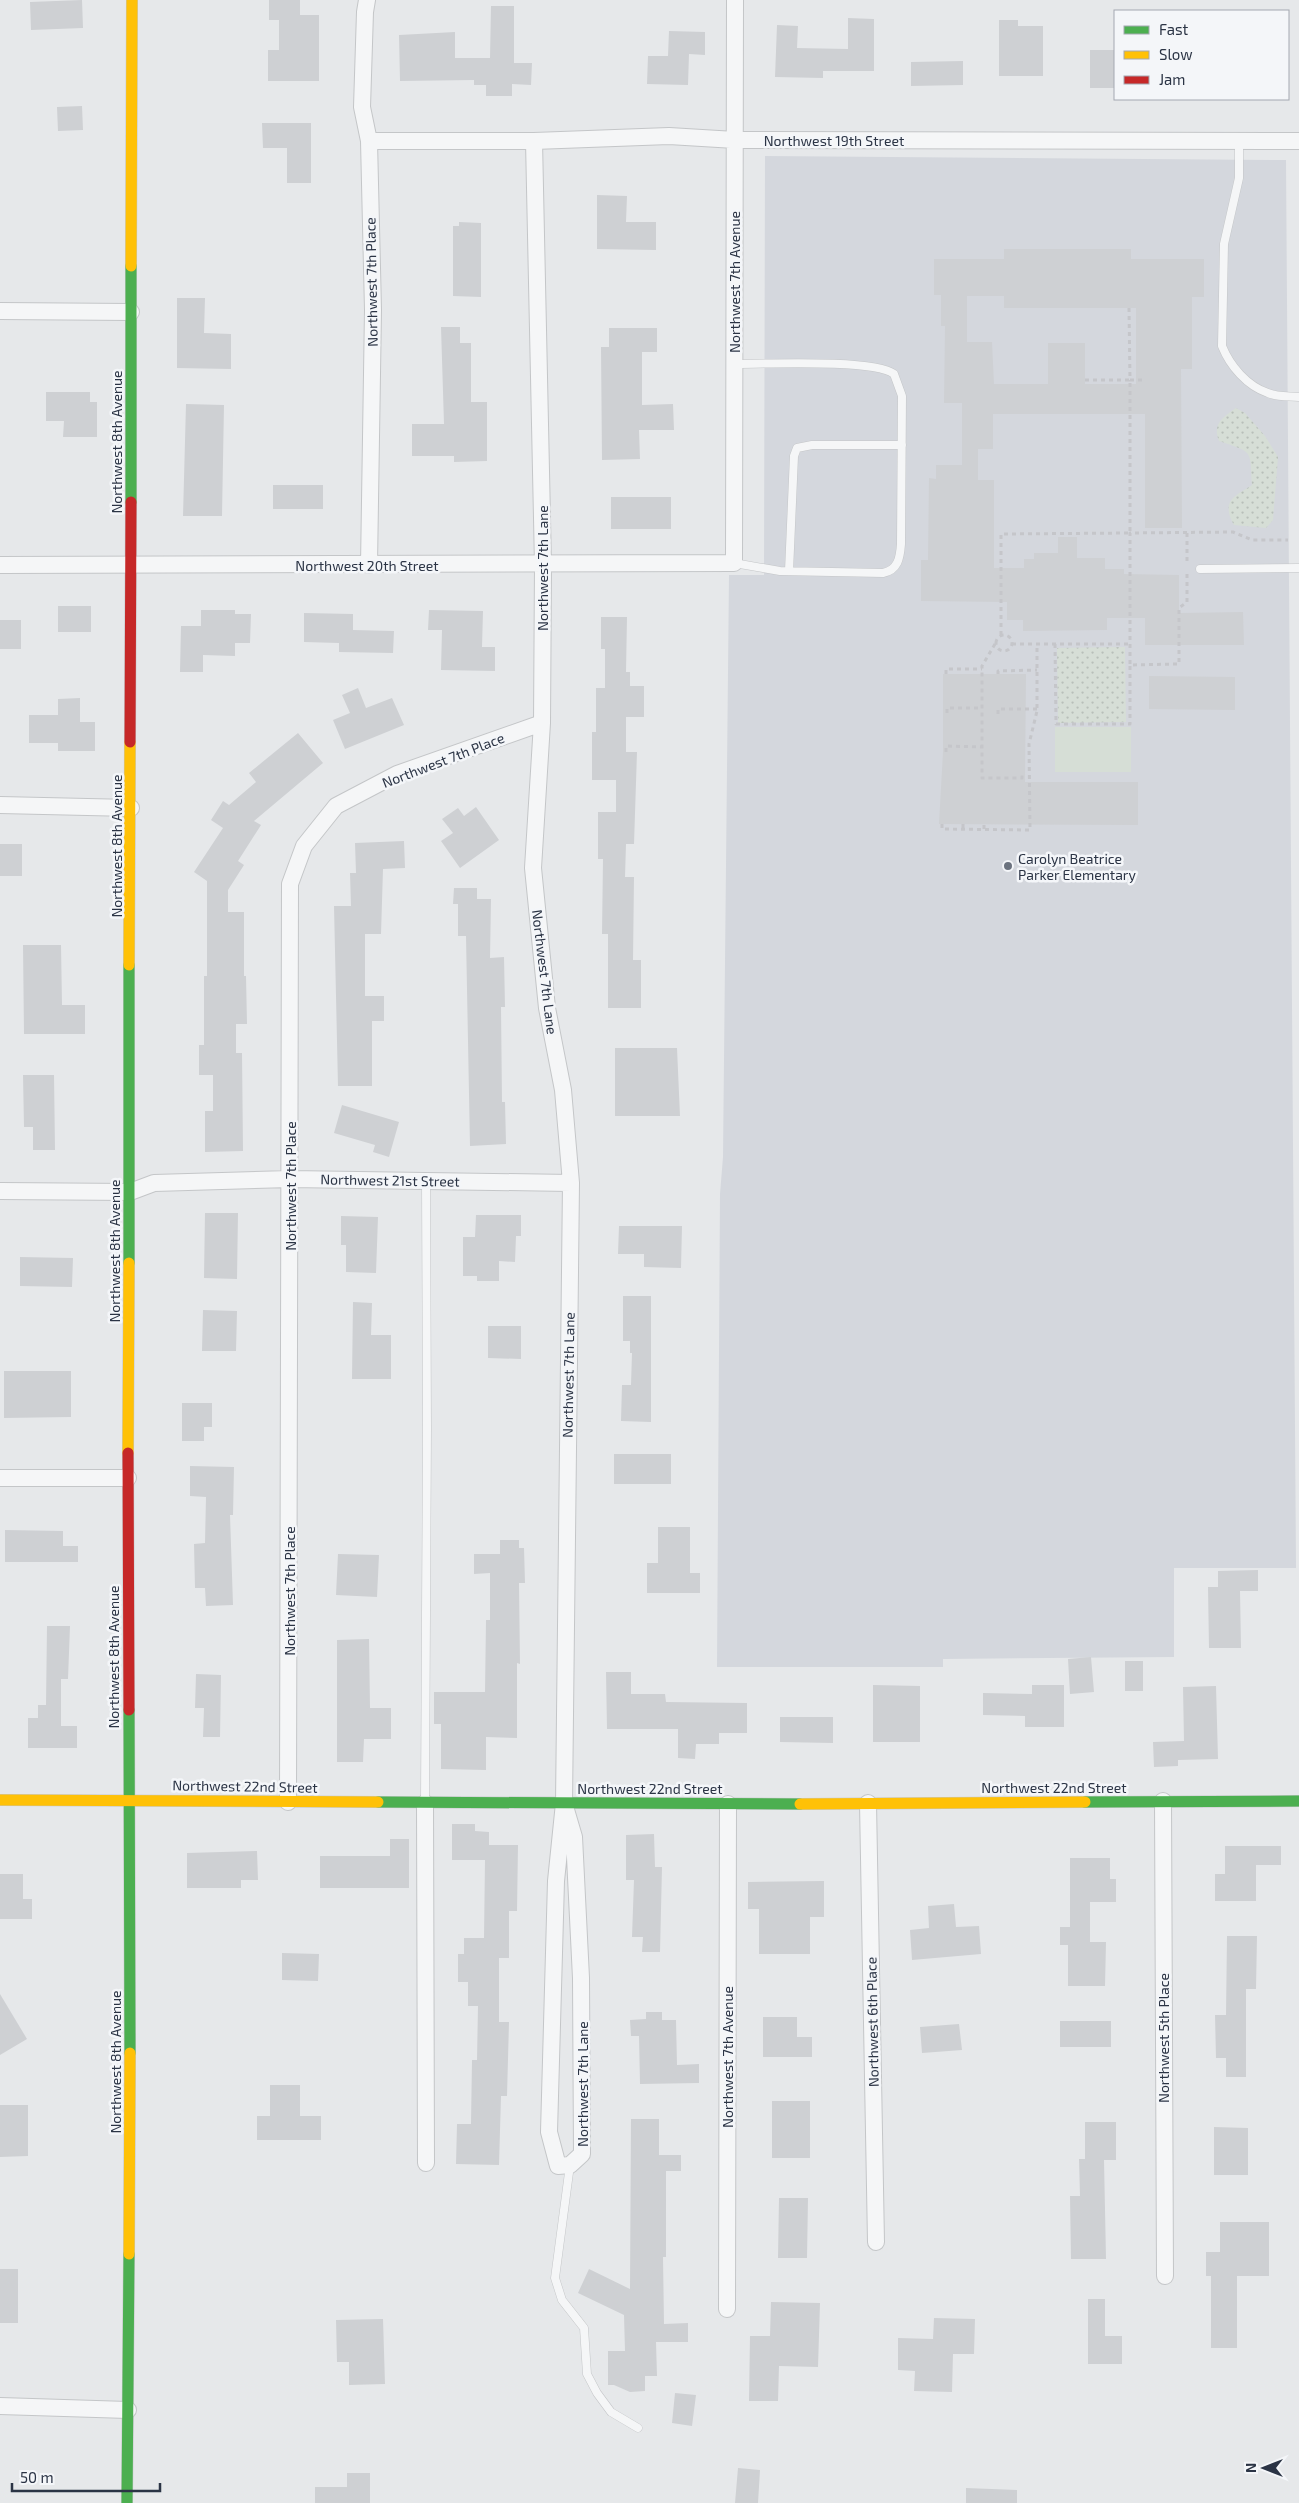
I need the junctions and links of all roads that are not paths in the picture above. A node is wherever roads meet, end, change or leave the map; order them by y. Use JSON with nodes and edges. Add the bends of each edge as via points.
{"nodes":[{"id":1,"x":132,"y":0,"type":"edge"},
{"id":2,"x":367,"y":0,"type":"edge"},
{"id":3,"x":735,"y":0,"type":"edge"},
{"id":4,"x":735,"y":140,"type":"junction"},
{"id":5,"x":369,"y":141,"type":"junction"},
{"id":6,"x":534,"y":141,"type":"junction"},
{"id":7,"x":1239,"y":141,"type":"junction"},
{"id":8,"x":1299,"y":141,"type":"edge"},
{"id":9,"x":0,"y":311,"type":"edge"},
{"id":10,"x":131,"y":312,"type":"junction"},
{"id":11,"x":734,"y":364,"type":"junction"},
{"id":12,"x":1299,"y":397,"type":"edge"},
{"id":13,"x":902,"y":445,"type":"junction"},
{"id":14,"x":734,"y":563,"type":"junction"},
{"id":15,"x":0,"y":565,"type":"edge"},
{"id":16,"x":131,"y":565,"type":"junction"},
{"id":17,"x":369,"y":565,"type":"junction"},
{"id":18,"x":543,"y":565,"type":"junction"},
{"id":19,"x":1200,"y":568,"type":"dead end"},
{"id":20,"x":1299,"y":568,"type":"edge"},
{"id":21,"x":789,"y":571,"type":"junction"},
{"id":22,"x":542,"y":723,"type":"junction"},
{"id":23,"x":0,"y":805,"type":"edge"},
{"id":24,"x":131,"y":808,"type":"junction"},
{"id":25,"x":290,"y":1179,"type":"junction"},
{"id":26,"x":426,"y":1181,"type":"junction"},
{"id":27,"x":571,"y":1183,"type":"junction"},
{"id":28,"x":0,"y":1191,"type":"edge"},
{"id":29,"x":130,"y":1192,"type":"junction"},
{"id":30,"x":0,"y":1478,"type":"edge"},
{"id":31,"x":128,"y":1478,"type":"junction"},
{"id":32,"x":0,"y":1800,"type":"edge"},
{"id":33,"x":129,"y":1800,"type":"junction"},
{"id":34,"x":1163,"y":1801,"type":"junction"},
{"id":35,"x":1299,"y":1801,"type":"edge"},
{"id":36,"x":288,"y":1802,"type":"junction"},
{"id":37,"x":424,"y":1803,"type":"junction"},
{"id":38,"x":564,"y":1803,"type":"junction"},
{"id":39,"x":868,"y":1803,"type":"junction"},
{"id":40,"x":728,"y":1804,"type":"junction"},
{"id":41,"x":426,"y":2163,"type":"dead end"},
{"id":42,"x":570,"y":2165,"type":"junction"},
{"id":43,"x":876,"y":2242,"type":"dead end"},
{"id":44,"x":1165,"y":2276,"type":"dead end"},
{"id":45,"x":727,"y":2309,"type":"dead end"},
{"id":46,"x":0,"y":2406,"type":"edge"},
{"id":47,"x":128,"y":2410,"type":"junction"},
{"id":48,"x":638,"y":2428,"type":"dead end"},
{"id":49,"x":127,"y":2503,"type":"edge"}],
"edges":[{"from":1,"to":10,"type":"street","name":"Northwest 8th Avenue"},
{"from":2,"to":5,"type":"street","name":"Northwest 7th Place","via":[[362,107]]},
{"from":3,"to":4,"type":"street","name":"Northwest 7th Avenue"},
{"from":4,"to":6,"type":"street","name":"Northwest 19th Street","via":[[669,136]]},
{"from":4,"to":7,"type":"street","name":"Northwest 19th Street"},
{"from":4,"to":11,"type":"street","name":"Northwest 7th Avenue"},
{"from":5,"to":6,"type":"street","name":"Northwest 19th Street"},
{"from":5,"to":17,"type":"street","name":"Northwest 7th Place","via":[[373,310]]},
{"from":6,"to":18,"type":"street","name":"Northwest 7th Lane"},
{"from":7,"to":8,"type":"street","name":"Northwest 19th Street"},
{"from":7,"to":12,"type":"lane","via":[[1239,178],[1224,244],[1222,346],[1228,360],[1245,379],[1268,394]]},
{"from":9,"to":10,"type":"street"},
{"from":10,"to":16,"type":"street","name":"Northwest 8th Avenue"},
{"from":11,"to":13,"type":"lane","via":[[853,366],[889,370],[902,396]]},
{"from":11,"to":14,"type":"street","name":"Northwest 7th Avenue"},
{"from":13,"to":21,"type":"lane","via":[[812,445],[797,448]]},
{"from":13,"to":21,"type":"lane","via":[[901,544],[895,567],[883,572]]},
{"from":14,"to":18,"type":"street","name":"Northwest 20th Street"},
{"from":14,"to":21,"type":"lane"},
{"from":15,"to":16,"type":"street","name":"Northwest 20th Street"},
{"from":16,"to":17,"type":"street","name":"Northwest 20th Street"},
{"from":16,"to":24,"type":"street","name":"Northwest 8th Avenue"},
{"from":17,"to":18,"type":"street","name":"Northwest 20th Street"},
{"from":18,"to":22,"type":"street","name":"Northwest 7th Lane"},
{"from":19,"to":20,"type":"lane"},
{"from":22,"to":25,"type":"street","name":"Northwest 7th Place","via":[[397,774],[336,806],[304,846],[290,884]]},
{"from":22,"to":27,"type":"street","name":"Northwest 7th Lane","via":[[533,868],[547,1008],[563,1090]]},
{"from":23,"to":24,"type":"street"},
{"from":24,"to":29,"type":"street","name":"Northwest 8th Avenue"},
{"from":25,"to":26,"type":"street","name":"Northwest 21st Street"},
{"from":25,"to":29,"type":"street","name":"Northwest 21st Street","via":[[154,1183]]},
{"from":25,"to":36,"type":"street","name":"Northwest 7th Place"},
{"from":26,"to":27,"type":"street","name":"Northwest 21st Street"},
{"from":26,"to":37,"type":"lane"},
{"from":27,"to":38,"type":"street","name":"Northwest 7th Lane"},
{"from":28,"to":29,"type":"street","name":"Northwest 21st Street"},
{"from":29,"to":31,"type":"street","name":"Northwest 8th Avenue"},
{"from":30,"to":31,"type":"street"},
{"from":31,"to":33,"type":"street","name":"Northwest 8th Avenue"},
{"from":32,"to":33,"type":"street","name":"Northwest 22nd Street"},
{"from":33,"to":36,"type":"street","name":"Northwest 22nd Street"},
{"from":33,"to":47,"type":"street","name":"Northwest 8th Avenue"},
{"from":34,"to":35,"type":"street","name":"Northwest 22nd Street"},
{"from":34,"to":39,"type":"street","name":"Northwest 22nd Street"},
{"from":34,"to":44,"type":"street","name":"Northwest 5th Place"},
{"from":36,"to":37,"type":"street","name":"Northwest 22nd Street"},
{"from":37,"to":38,"type":"street","name":"Northwest 22nd Street"},
{"from":37,"to":41,"type":"street"},
{"from":38,"to":40,"type":"street","name":"Northwest 22nd Street"},
{"from":38,"to":42,"type":"street","name":"Northwest 7th Lane","via":[[574,1837],[581,1978],[582,2154]]},
{"from":38,"to":42,"type":"street","name":"Northwest 7th Lane","via":[[556,1881],[549,2132],[558,2166]]},
{"from":39,"to":40,"type":"street","name":"Northwest 22nd Street"},
{"from":39,"to":43,"type":"street","name":"Northwest 6th Place"},
{"from":40,"to":45,"type":"street","name":"Northwest 7th Avenue"},
{"from":42,"to":48,"type":"lane","via":[[555,2278],[562,2300],[584,2328],[587,2374],[597,2394],[611,2412]]},
{"from":46,"to":47,"type":"street"},
{"from":47,"to":49,"type":"street","name":"Northwest 8th Avenue"}]}
